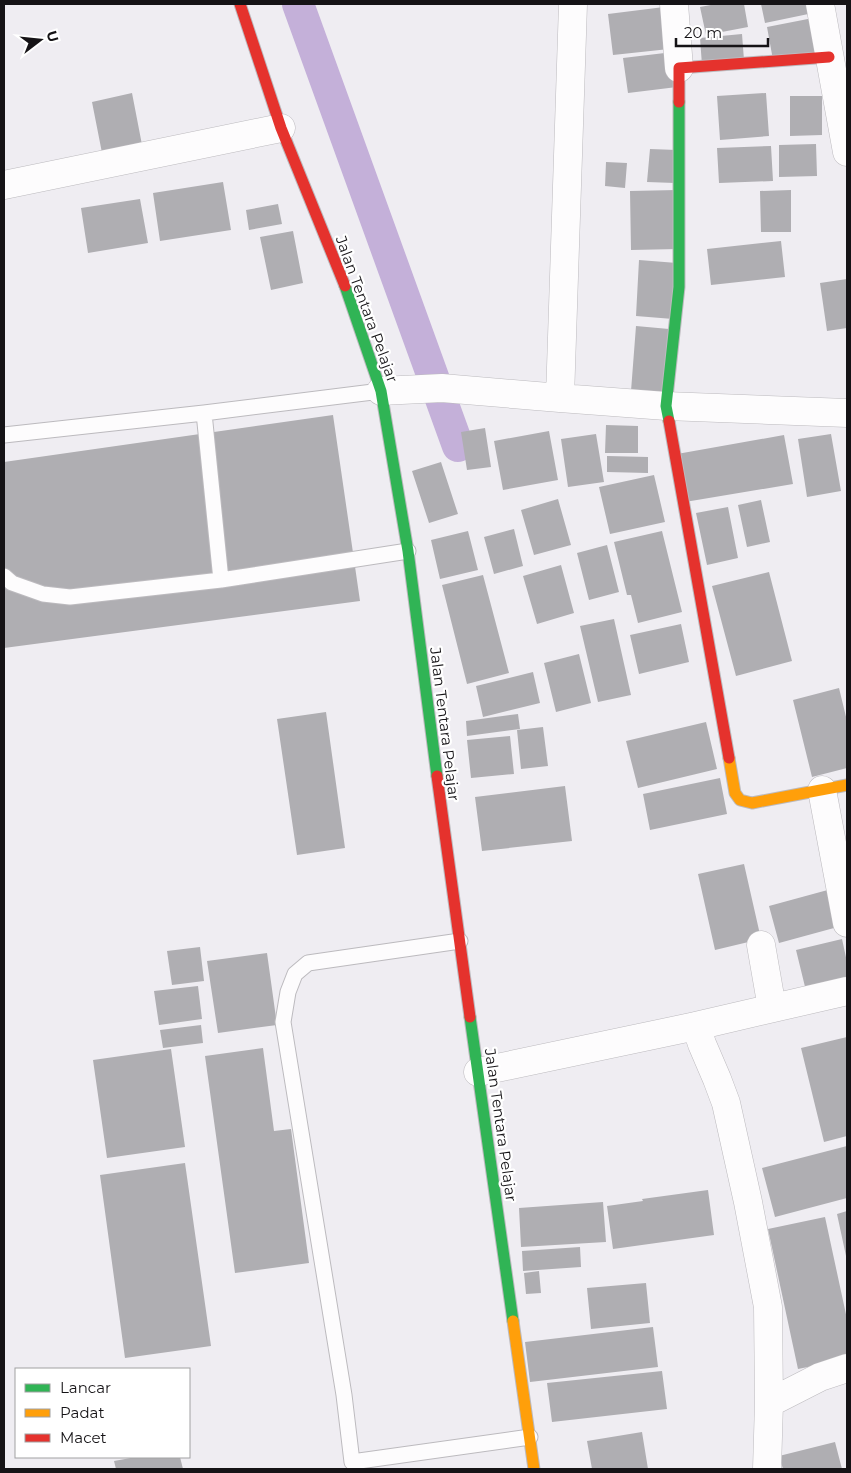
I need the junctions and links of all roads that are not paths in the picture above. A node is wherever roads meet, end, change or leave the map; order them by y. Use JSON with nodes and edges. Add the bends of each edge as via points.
{"nodes":[{"id":1,"x":240,"y":4,"type":"edge"},
{"id":2,"x":573,"y":4,"type":"edge"},
{"id":3,"x":674,"y":4,"type":"edge"},
{"id":4,"x":820,"y":4,"type":"edge"},
{"id":5,"x":829,"y":57,"type":"junction"},
{"id":6,"x":678,"y":68,"type":"junction"},
{"id":7,"x":281,"y":128,"type":"junction"},
{"id":8,"x":847,"y":152,"type":"edge"},
{"id":9,"x":4,"y":185,"type":"edge"},
{"id":10,"x":381,"y":390,"type":"junction"},
{"id":11,"x":560,"y":398,"type":"junction"},
{"id":12,"x":666,"y":406,"type":"junction"},
{"id":13,"x":204,"y":413,"type":"junction"},
{"id":14,"x":847,"y":413,"type":"edge"},
{"id":15,"x":4,"y":435,"type":"edge"},
{"id":16,"x":408,"y":551,"type":"junction"},
{"id":17,"x":4,"y":576,"type":"edge"},
{"id":18,"x":221,"y":580,"type":"junction"},
{"id":19,"x":835,"y":788,"type":"edge"},
{"id":20,"x":847,"y":923,"type":"edge"},
{"id":21,"x":460,"y":942,"type":"junction"},
{"id":22,"x":761,"y":945,"type":"dead end"},
{"id":23,"x":847,"y":991,"type":"edge"},
{"id":24,"x":772,"y":1008,"type":"junction"},
{"id":25,"x":696,"y":1026,"type":"junction"},
{"id":26,"x":478,"y":1072,"type":"junction"},
{"id":27,"x":847,"y":1368,"type":"edge"},
{"id":28,"x":769,"y":1403,"type":"junction"},
{"id":29,"x":530,"y":1437,"type":"junction"},
{"id":30,"x":352,"y":1466,"type":"edge"},
{"id":31,"x":534,"y":1469,"type":"edge"},
{"id":32,"x":767,"y":1469,"type":"edge"}],
"edges":[{"from":1,"to":7,"type":"main road","name":"Jalan Tentara Pelajar"},
{"from":2,"to":11,"type":"street"},
{"from":3,"to":6,"type":"street"},
{"from":4,"to":5,"type":"street"},
{"from":5,"to":6,"type":"main road"},
{"from":5,"to":8,"type":"street"},
{"from":6,"to":12,"type":"main road","via":[[679,287]]},
{"from":7,"to":9,"type":"street"},
{"from":7,"to":10,"type":"main road","name":"Jalan Tentara Pelajar","via":[[352,304]]},
{"from":10,"to":11,"type":"street","via":[[432,388]]},
{"from":10,"to":13,"type":"lane"},
{"from":10,"to":16,"type":"main road","name":"Jalan Tentara Pelajar"},
{"from":11,"to":12,"type":"street"},
{"from":12,"to":14,"type":"street"},
{"from":12,"to":19,"type":"main road","via":[[735,792],[740,800],[752,803]]},
{"from":13,"to":15,"type":"lane"},
{"from":13,"to":18,"type":"lane"},
{"from":16,"to":18,"type":"lane"},
{"from":16,"to":21,"type":"main road","name":"Jalan Tentara Pelajar"},
{"from":17,"to":18,"type":"lane","via":[[12,583],[43,594],[70,597]]},
{"from":19,"to":20,"type":"street"},
{"from":21,"to":26,"type":"main road","name":"Jalan Tentara Pelajar"},
{"from":21,"to":30,"type":"lane","via":[[308,963],[295,974],[288,992],[283,1022],[343,1385]]},
{"from":22,"to":24,"type":"street"},
{"from":23,"to":24,"type":"street"},
{"from":24,"to":25,"type":"street"},
{"from":25,"to":26,"type":"street"},
{"from":25,"to":28,"type":"street","via":[[726,1103],[748,1202],[768,1307]]},
{"from":26,"to":29,"type":"main road","name":"Jalan Tentara Pelajar"},
{"from":27,"to":28,"type":"street","via":[[820,1377]]},
{"from":28,"to":32,"type":"street"},
{"from":29,"to":30,"type":"lane"},
{"from":29,"to":31,"type":"main road","name":"Jalan Tentara Pelajar"}]}
